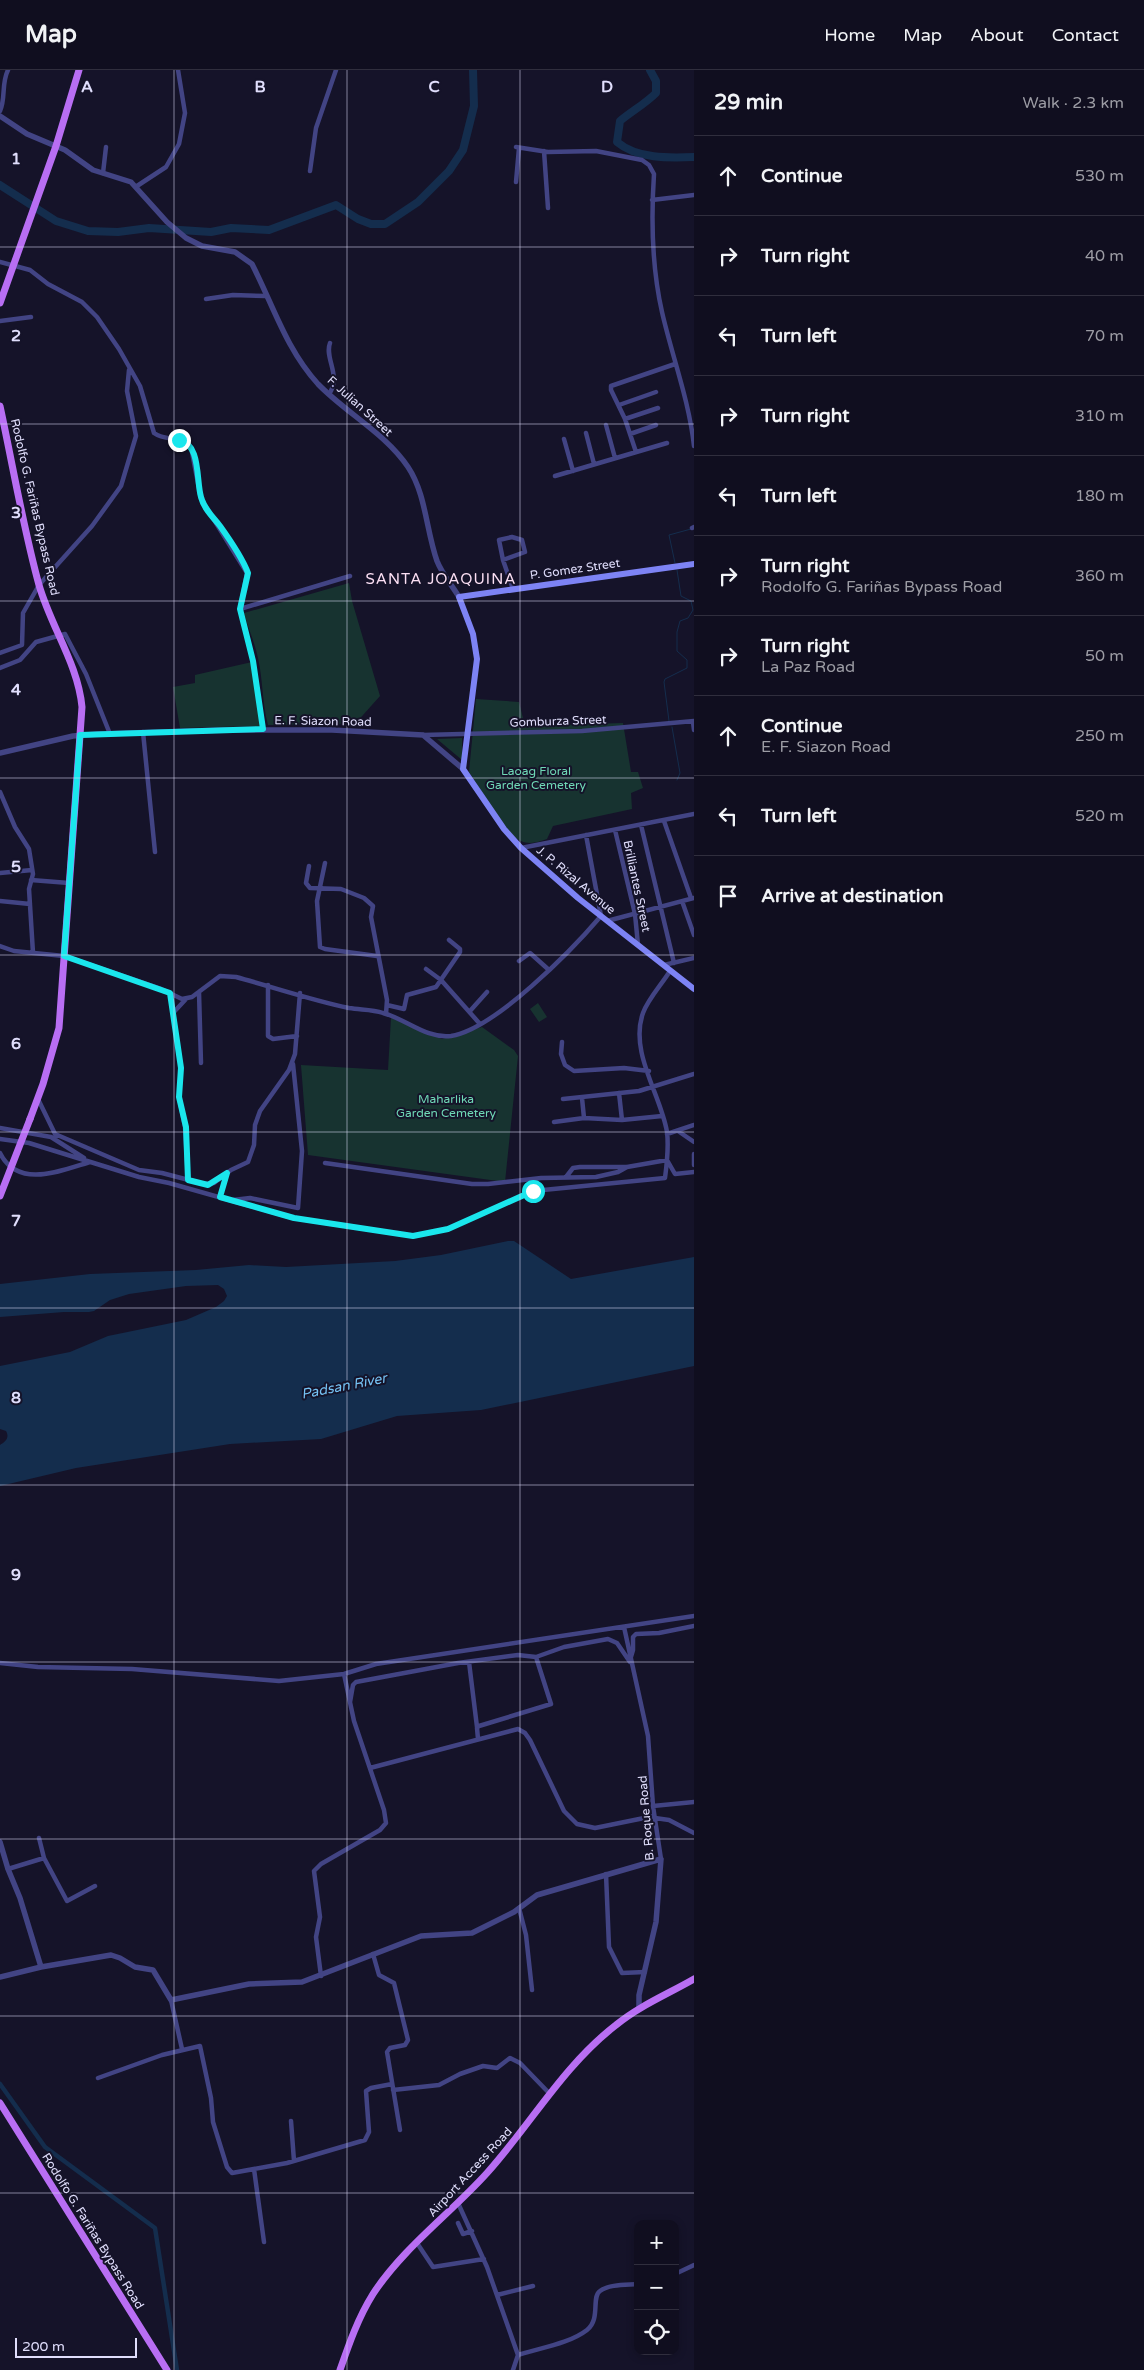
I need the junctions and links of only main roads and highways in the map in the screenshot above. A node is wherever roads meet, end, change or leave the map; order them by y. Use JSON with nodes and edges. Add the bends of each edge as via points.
{"nodes":[{"id":1,"x":79,"y":70,"type":"edge"},
{"id":2,"x":0,"y":303,"type":"edge"},
{"id":3,"x":0,"y":406,"type":"edge"},
{"id":4,"x":694,"y":564,"type":"edge"},
{"id":5,"x":459,"y":597,"type":"joint"},
{"id":6,"x":462,"y":769,"type":"joint"},
{"id":7,"x":694,"y":990,"type":"edge"},
{"id":8,"x":0,"y":1196,"type":"edge"},
{"id":9,"x":694,"y":1979,"type":"edge"},
{"id":10,"x":0,"y":2103,"type":"edge"},
{"id":11,"x":167,"y":2370,"type":"edge"},
{"id":12,"x":340,"y":2370,"type":"edge"}],
"edges":[{"from":1,"to":2,"type":"main road","via":[[56,146]]},
{"from":3,"to":8,"type":"main road","name":"Rodolfo G. Fariñas Bypass Road","bridge":true,"via":[[39,585],[80,690],[80,735],[58,1028],[38,1099]]},
{"from":4,"to":5,"type":"main road","name":"P. Gomez Street"},
{"from":5,"to":6,"type":"main road","name":"F. Julian Street","via":[[473,634],[477,659]]},
{"from":6,"to":7,"type":"main road","name":"J. P. Rizal Avenue","via":[[521,848]]},
{"from":9,"to":12,"type":"main road","name":"Airport Access Road","via":[[639,2009],[594,2044],[549,2093],[511,2146],[382,2281],[355,2328]]},
{"from":10,"to":11,"type":"main road","name":"Rodolfo G. Fariñas Bypass Road"}]}
